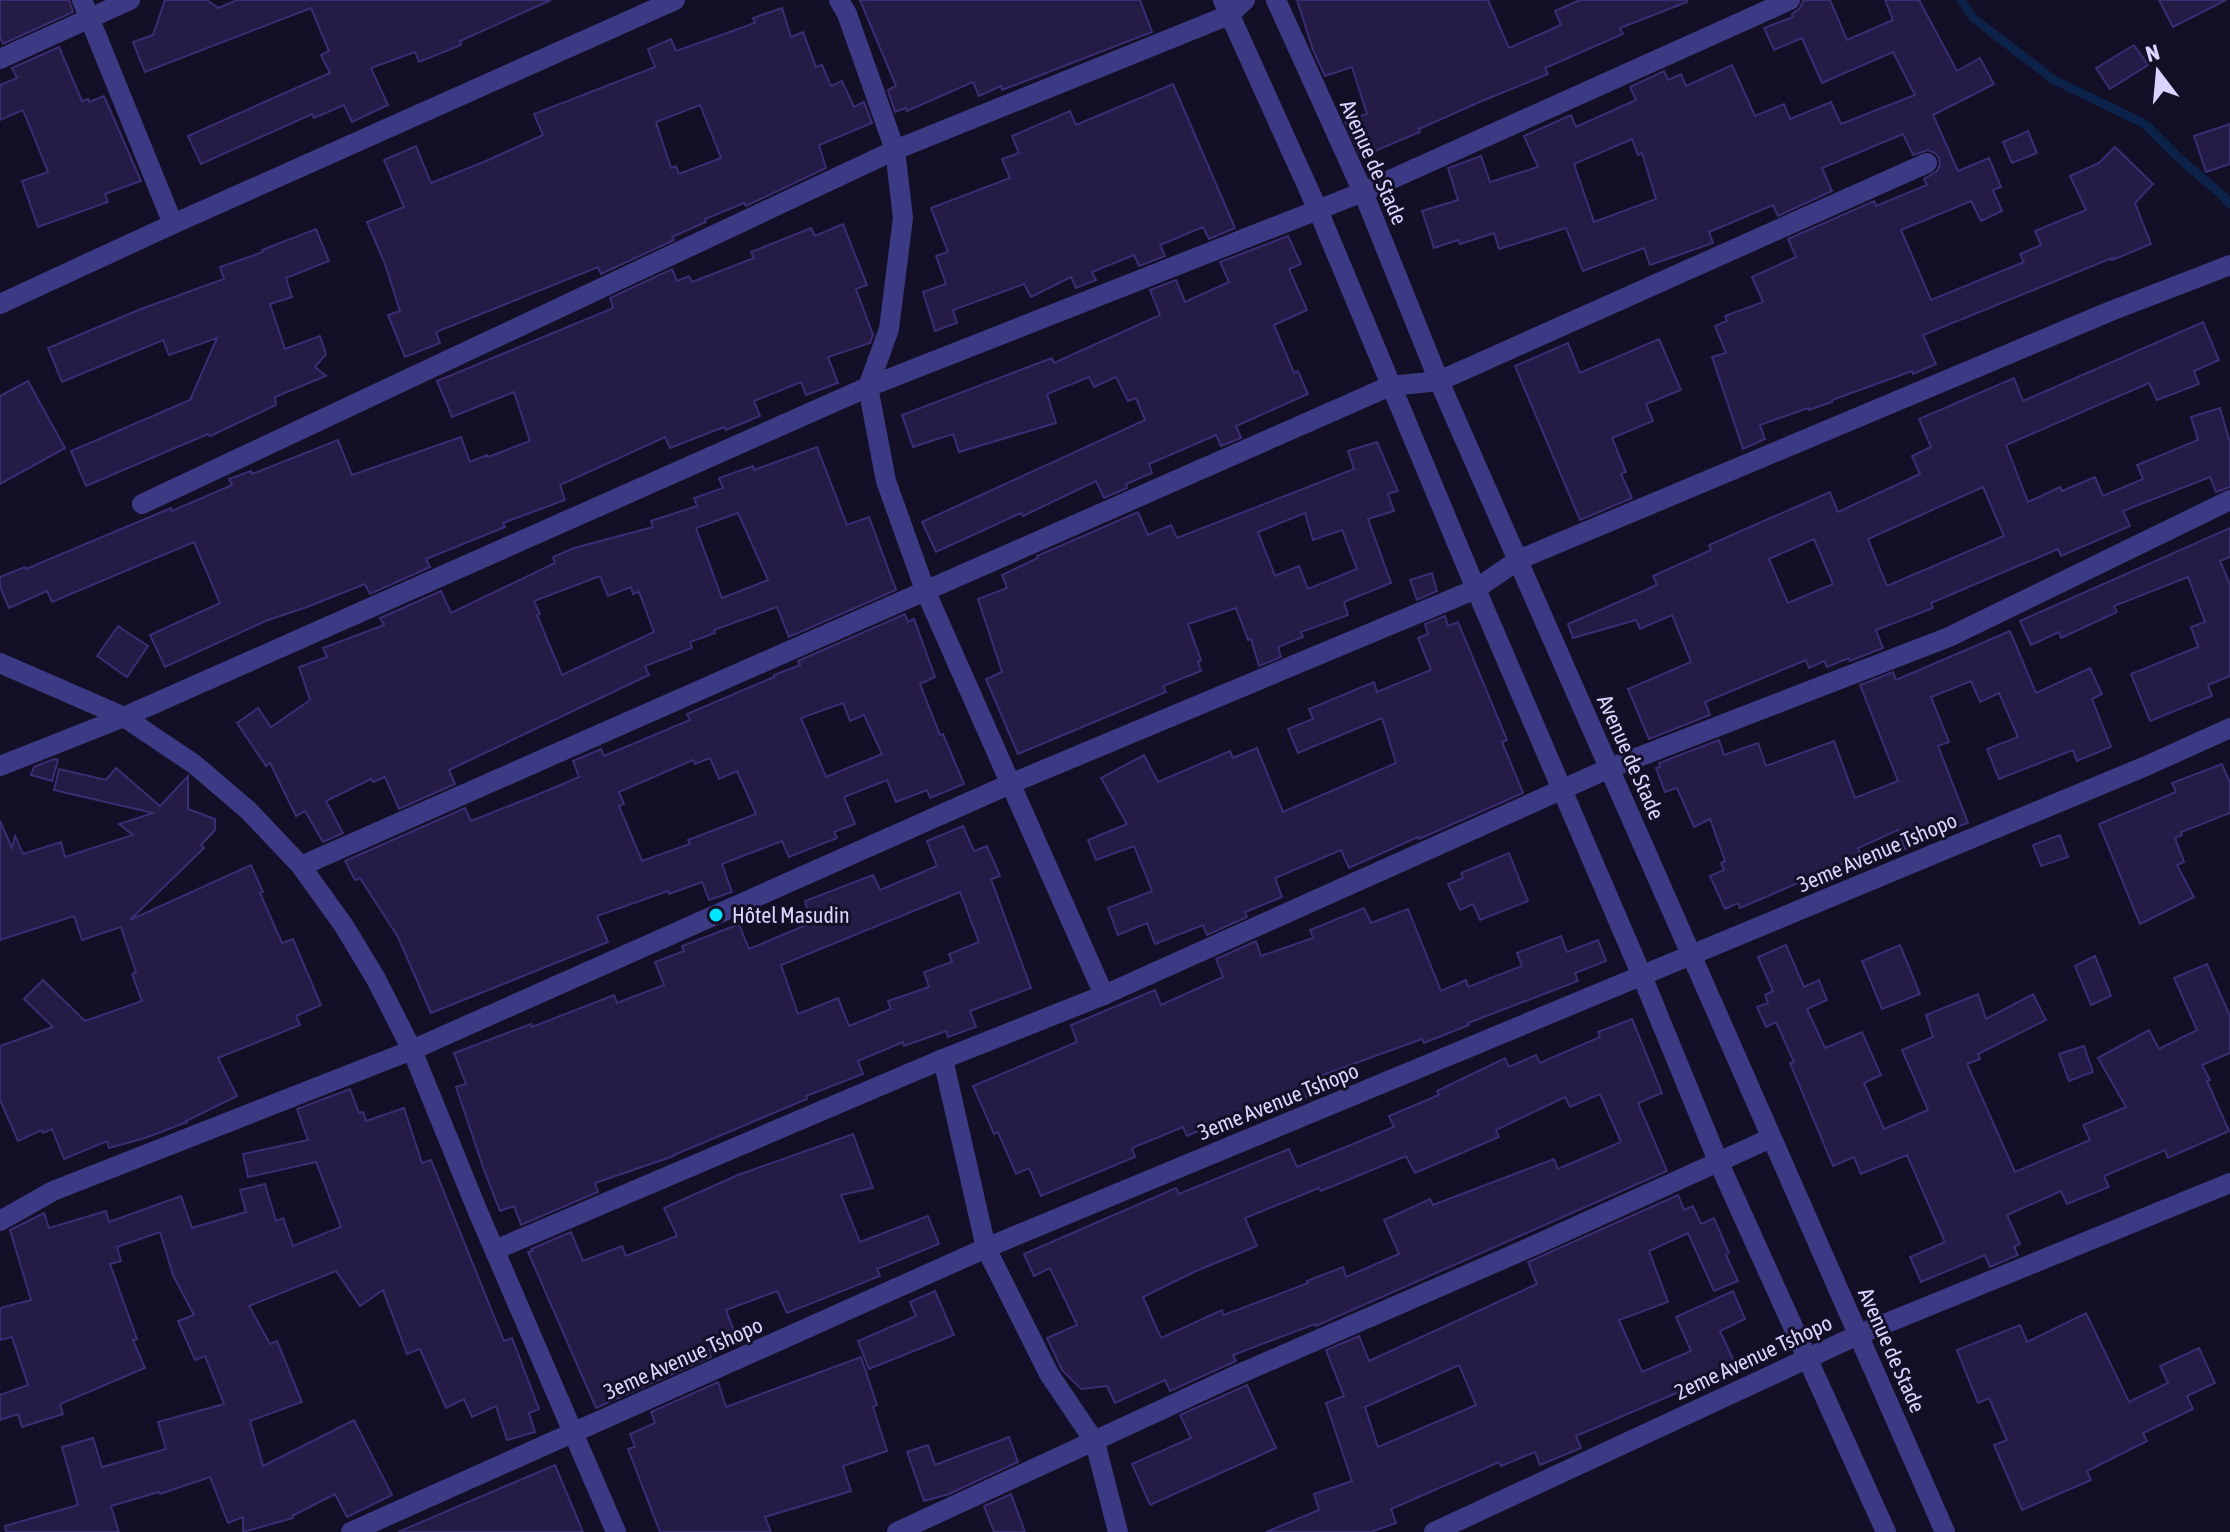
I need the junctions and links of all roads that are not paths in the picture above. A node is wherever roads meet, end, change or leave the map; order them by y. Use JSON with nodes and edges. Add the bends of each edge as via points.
{"nodes":[{"id":1,"x":130,"y":0,"type":"edge"},
{"id":2,"x":675,"y":0,"type":"edge"},
{"id":3,"x":839,"y":0,"type":"edge"},
{"id":4,"x":1245,"y":0,"type":"edge"},
{"id":5,"x":1276,"y":0,"type":"edge"},
{"id":6,"x":1790,"y":0,"type":"edge"},
{"id":7,"x":1226,"y":8,"type":"edge"},
{"id":8,"x":86,"y":9,"type":"edge"},
{"id":9,"x":0,"y":59,"type":"edge"},
{"id":10,"x":895,"y":150,"type":"junction"},
{"id":11,"x":1927,"y":163,"type":"dead end"},
{"id":12,"x":1363,"y":192,"type":"junction"},
{"id":13,"x":1318,"y":210,"type":"junction"},
{"id":14,"x":173,"y":224,"type":"junction"},
{"id":15,"x":2230,"y":265,"type":"edge"},
{"id":16,"x":0,"y":304,"type":"edge"},
{"id":17,"x":1439,"y":381,"type":"junction"},
{"id":18,"x":1390,"y":386,"type":"junction"},
{"id":19,"x":868,"y":387,"type":"junction"},
{"id":20,"x":2230,"y":500,"type":"edge"},
{"id":21,"x":142,"y":504,"type":"dead end"},
{"id":22,"x":1518,"y":560,"type":"junction"},
{"id":23,"x":1476,"y":589,"type":"junction"},
{"id":24,"x":925,"y":590,"type":"junction"},
{"id":25,"x":0,"y":663,"type":"edge"},
{"id":26,"x":124,"y":717,"type":"junction"},
{"id":27,"x":2230,"y":728,"type":"edge"},
{"id":28,"x":0,"y":766,"type":"edge"},
{"id":29,"x":1610,"y":768,"type":"junction"},
{"id":30,"x":1010,"y":784,"type":"junction"},
{"id":31,"x":1563,"y":788,"type":"junction"},
{"id":32,"x":301,"y":866,"type":"junction"},
{"id":33,"x":1691,"y":956,"type":"junction"},
{"id":34,"x":1642,"y":976,"type":"junction"},
{"id":35,"x":1104,"y":995,"type":"junction"},
{"id":36,"x":412,"y":1050,"type":"junction"},
{"id":37,"x":943,"y":1059,"type":"junction"},
{"id":38,"x":1771,"y":1138,"type":"junction"},
{"id":39,"x":1718,"y":1161,"type":"junction"},
{"id":40,"x":2230,"y":1183,"type":"edge"},
{"id":41,"x":0,"y":1221,"type":"edge"},
{"id":42,"x":986,"y":1248,"type":"junction"},
{"id":43,"x":495,"y":1250,"type":"junction"},
{"id":44,"x":1860,"y":1334,"type":"junction"},
{"id":45,"x":1808,"y":1357,"type":"junction"},
{"id":46,"x":574,"y":1433,"type":"junction"},
{"id":47,"x":1095,"y":1442,"type":"junction"},
{"id":48,"x":351,"y":1532,"type":"edge"},
{"id":49,"x":616,"y":1532,"type":"edge"},
{"id":50,"x":897,"y":1532,"type":"edge"},
{"id":51,"x":1118,"y":1532,"type":"edge"},
{"id":52,"x":1434,"y":1532,"type":"edge"},
{"id":53,"x":1886,"y":1532,"type":"edge"},
{"id":54,"x":1945,"y":1532,"type":"edge"}],
"edges":[{"from":1,"to":8,"type":"street"},
{"from":2,"to":14,"type":"street"},
{"from":3,"to":10,"type":"street"},
{"from":4,"to":7,"type":"street"},
{"from":5,"to":12,"type":"street","name":"Avenue de Stade"},
{"from":6,"to":12,"type":"street"},
{"from":7,"to":10,"type":"street"},
{"from":7,"to":13,"type":"street"},
{"from":8,"to":9,"type":"street"},
{"from":8,"to":14,"type":"street"},
{"from":10,"to":19,"type":"street","via":[[903,218],[889,329]]},
{"from":10,"to":21,"type":"street"},
{"from":11,"to":17,"type":"street"},
{"from":12,"to":13,"type":"street"},
{"from":12,"to":17,"type":"street","name":"Avenue de Stade"},
{"from":13,"to":18,"type":"street"},
{"from":13,"to":19,"type":"street"},
{"from":14,"to":16,"type":"street"},
{"from":15,"to":22,"type":"street"},
{"from":17,"to":18,"type":"street"},
{"from":17,"to":22,"type":"street","name":"Avenue de Stade"},
{"from":18,"to":23,"type":"street"},
{"from":18,"to":24,"type":"street"},
{"from":19,"to":24,"type":"street","via":[[886,481]]},
{"from":19,"to":26,"type":"street"},
{"from":20,"to":29,"type":"street","via":[[1949,637]]},
{"from":22,"to":23,"type":"street"},
{"from":22,"to":29,"type":"street","name":"Avenue de Stade"},
{"from":23,"to":30,"type":"street"},
{"from":23,"to":31,"type":"street"},
{"from":24,"to":30,"type":"street"},
{"from":24,"to":32,"type":"street"},
{"from":25,"to":26,"type":"street"},
{"from":26,"to":28,"type":"street"},
{"from":26,"to":32,"type":"street","via":[[194,764]]},
{"from":27,"to":33,"type":"street","name":"3eme Avenue Tshopo"},
{"from":29,"to":31,"type":"street"},
{"from":29,"to":33,"type":"street","name":"Avenue de Stade"},
{"from":30,"to":35,"type":"street"},
{"from":30,"to":36,"type":"street"},
{"from":31,"to":34,"type":"street"},
{"from":31,"to":35,"type":"street"},
{"from":32,"to":36,"type":"street","via":[[376,979]]},
{"from":33,"to":34,"type":"street","name":"3eme Avenue Tshopo"},
{"from":33,"to":38,"type":"street","name":"Avenue de Stade"},
{"from":34,"to":39,"type":"street"},
{"from":34,"to":42,"type":"street","name":"3eme Avenue Tshopo"},
{"from":35,"to":37,"type":"street"},
{"from":36,"to":41,"type":"street","via":[[53,1191]]},
{"from":36,"to":43,"type":"street"},
{"from":37,"to":42,"type":"street"},
{"from":37,"to":43,"type":"street"},
{"from":38,"to":39,"type":"street"},
{"from":38,"to":44,"type":"street","name":"Avenue de Stade"},
{"from":39,"to":45,"type":"street"},
{"from":39,"to":47,"type":"street"},
{"from":40,"to":44,"type":"street","name":"2eme Avenue Tshopo"},
{"from":42,"to":46,"type":"street","name":"3eme Avenue Tshopo"},
{"from":42,"to":47,"type":"street","via":[[1049,1374]]},
{"from":43,"to":46,"type":"street"},
{"from":44,"to":45,"type":"street","name":"2eme Avenue Tshopo"},
{"from":44,"to":54,"type":"street","name":"Avenue de Stade"},
{"from":45,"to":52,"type":"street","name":"2eme Avenue Tshopo"},
{"from":45,"to":53,"type":"street"},
{"from":46,"to":48,"type":"street","name":"3eme Avenue Tshopo"},
{"from":46,"to":49,"type":"street"},
{"from":47,"to":50,"type":"street"},
{"from":47,"to":51,"type":"street"}]}
